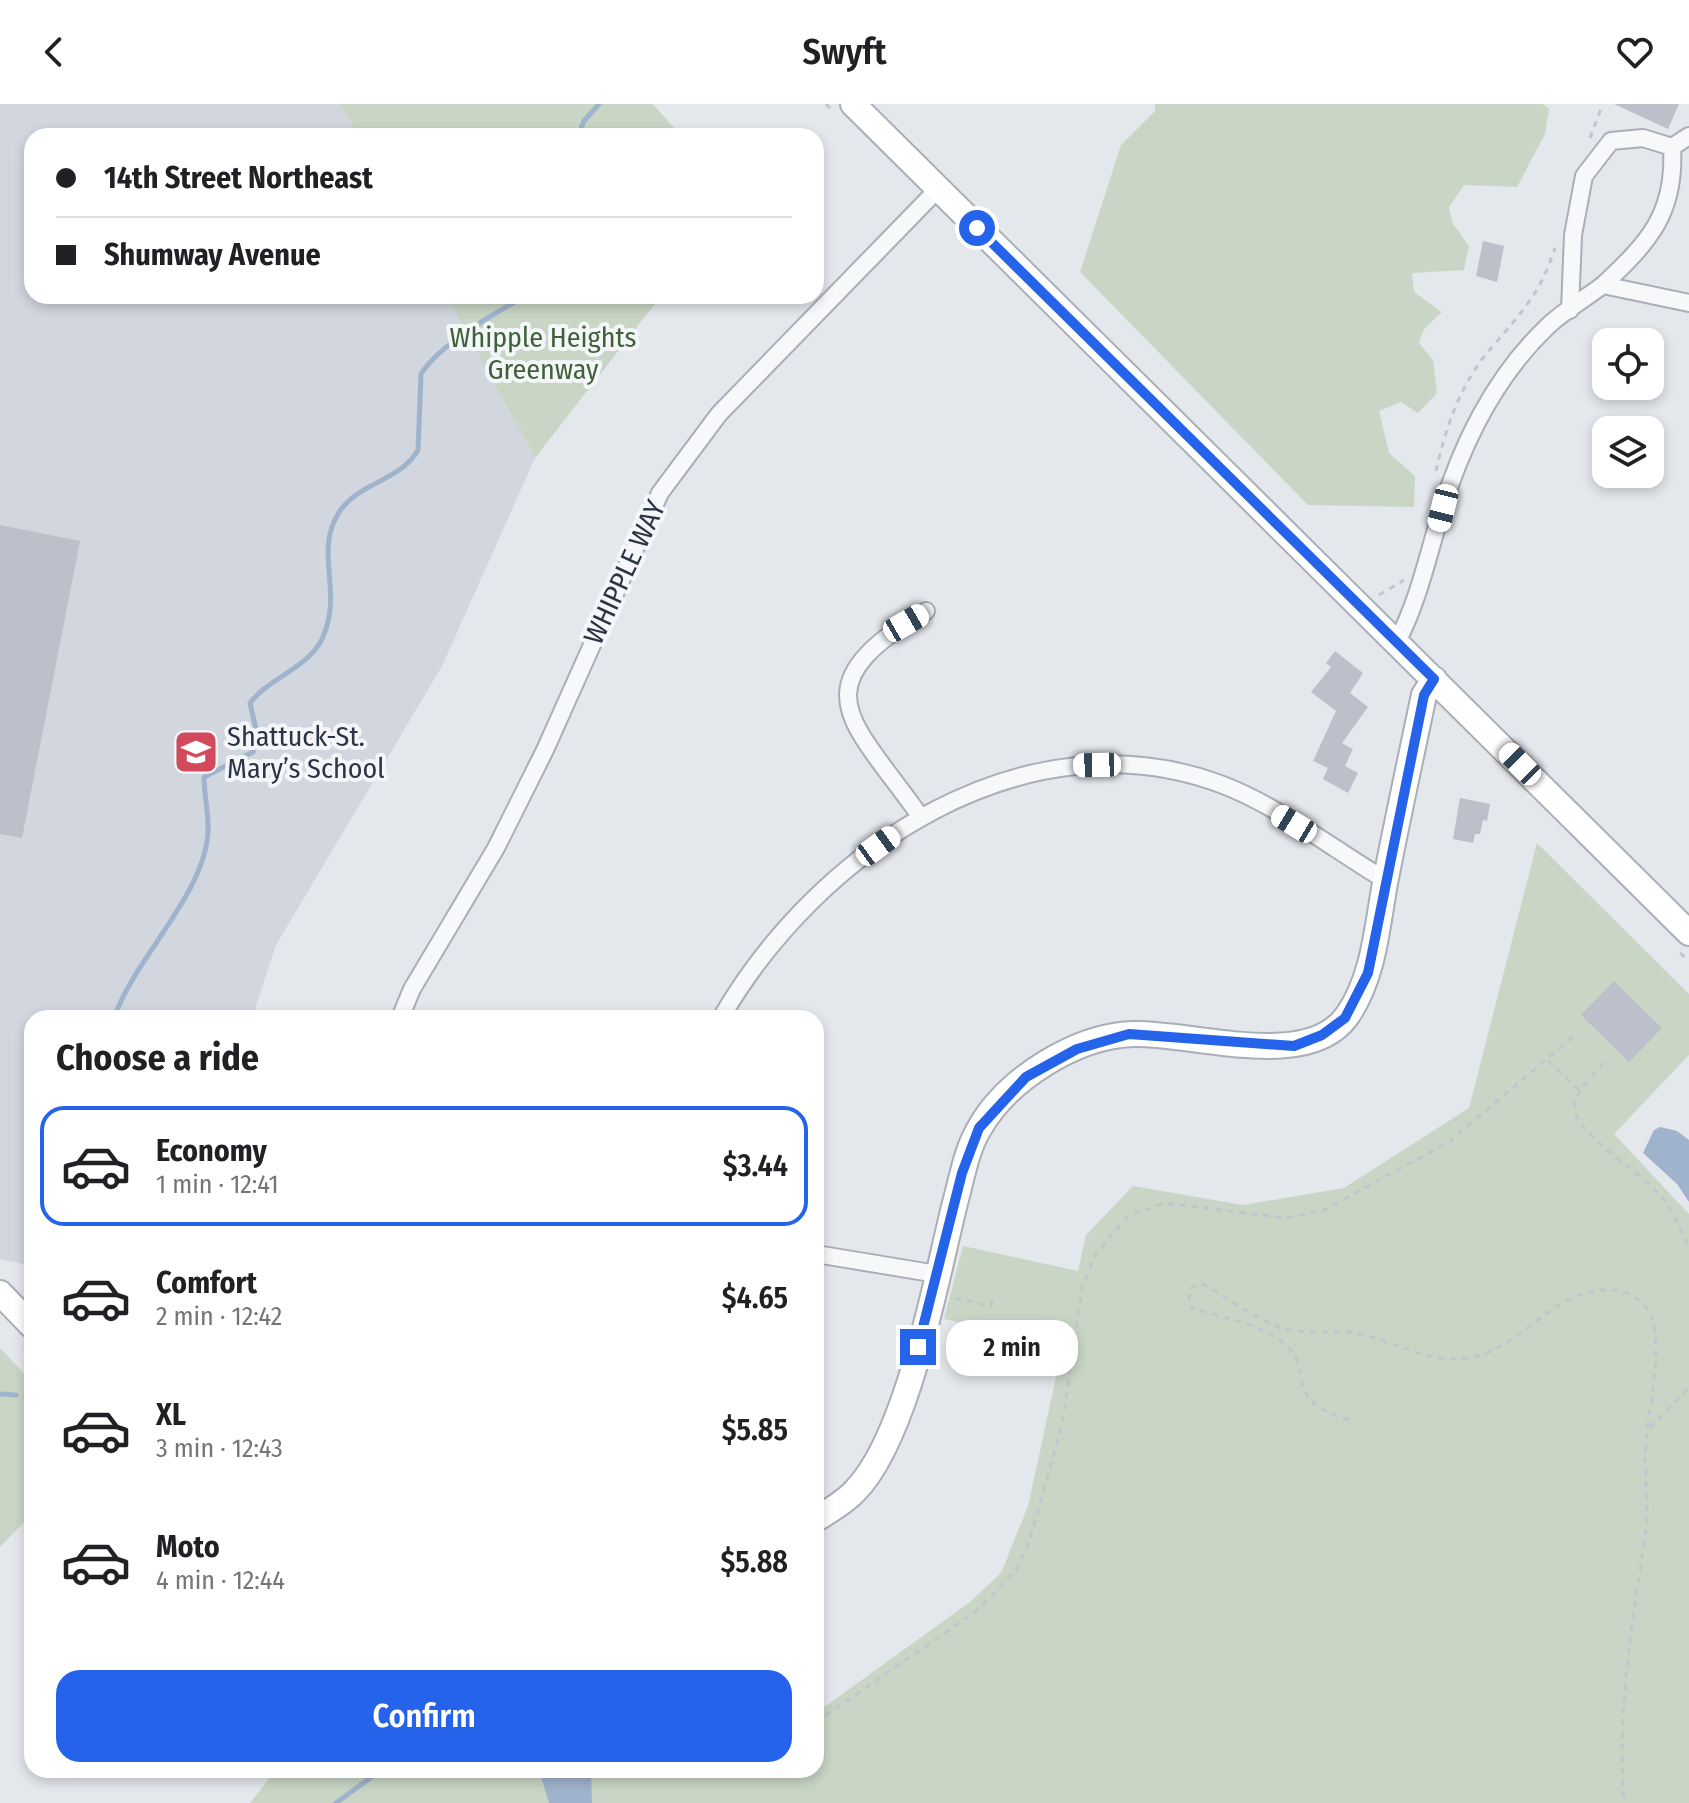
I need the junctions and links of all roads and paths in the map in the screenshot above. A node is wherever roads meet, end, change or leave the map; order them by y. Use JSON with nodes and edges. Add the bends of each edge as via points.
{"nodes":[{"id":1,"x":853,"y":104,"type":"edge"},
{"id":2,"x":1689,"y":136,"type":"edge"},
{"id":3,"x":1672,"y":147,"type":"junction"},
{"id":4,"x":938,"y":189,"type":"junction"},
{"id":5,"x":1603,"y":285,"type":"junction"},
{"id":6,"x":1689,"y":303,"type":"edge"},
{"id":7,"x":824,"y":304,"type":"edge"},
{"id":8,"x":824,"y":304,"type":"edge"},
{"id":9,"x":1570,"y":310,"type":"junction"},
{"id":10,"x":926,"y":611,"type":"dead end"},
{"id":11,"x":1397,"y":642,"type":"junction"},
{"id":12,"x":1434,"y":679,"type":"junction"},
{"id":13,"x":920,"y":816,"type":"junction"},
{"id":14,"x":1385,"y":880,"type":"junction"},
{"id":15,"x":1689,"y":933,"type":"edge"},
{"id":16,"x":403,"y":1010,"type":"edge"},
{"id":17,"x":727,"y":1010,"type":"edge"},
{"id":18,"x":1575,"y":1035,"type":"dead end"},
{"id":19,"x":1548,"y":1061,"type":"junction"},
{"id":20,"x":1603,"y":1063,"type":"dead end"},
{"id":21,"x":1580,"y":1091,"type":"junction"},
{"id":22,"x":1689,"y":1249,"type":"edge"},
{"id":23,"x":824,"y":1255,"type":"edge"},
{"id":24,"x":937,"y":1274,"type":"junction"},
{"id":25,"x":0,"y":1293,"type":"edge"},
{"id":26,"x":24,"y":1318,"type":"edge"},
{"id":27,"x":1689,"y":1387,"type":"edge"},
{"id":28,"x":1349,"y":1420,"type":"dead end"},
{"id":29,"x":1647,"y":1431,"type":"junction"},
{"id":30,"x":824,"y":1513,"type":"edge"},
{"id":31,"x":824,"y":1716,"type":"edge"},
{"id":32,"x":1624,"y":1803,"type":"edge"}],
"edges":[{"from":1,"to":4,"type":"street"},
{"from":2,"to":3,"type":"street"},
{"from":3,"to":5,"type":"street","via":[[1674,175],[1663,215],[1641,249]]},
{"from":3,"to":9,"type":"street","via":[[1643,138],[1611,141],[1584,176],[1573,235]]},
{"from":4,"to":7,"type":"street","name":"WHIPPLE WAY"},
{"from":4,"to":11,"type":"street"},
{"from":5,"to":6,"type":"street"},
{"from":5,"to":9,"type":"street"},
{"from":8,"to":16,"type":"street","name":"WHIPPLE WAY","via":[[719,414],[660,493],[545,750]]},
{"from":9,"to":11,"type":"street","via":[[1505,373],[1471,436],[1443,508],[1424,582]]},
{"from":10,"to":13,"type":"street","via":[[887,634],[857,665],[846,694],[856,726]]},
{"from":11,"to":12,"type":"street"},
{"from":12,"to":14,"type":"street","via":[[1424,695]]},
{"from":12,"to":15,"type":"street"},
{"from":13,"to":14,"type":"street","via":[[1024,773],[1123,765],[1175,771],[1225,786]]},
{"from":13,"to":17,"type":"street","via":[[808,905],[768,950]]},
{"from":14,"to":24,"type":"street","via":[[1368,973],[1345,1018],[1322,1035],[1275,1047],[1129,1034],[1077,1049],[1026,1077],[979,1128]]},
{"from":18,"to":19,"type":"path"},
{"from":19,"to":21,"type":"path"},
{"from":19,"to":31,"type":"path","via":[[1449,1142],[1322,1211],[1285,1218],[1165,1203],[1128,1216],[1095,1255],[1077,1303],[1062,1425],[1017,1569],[978,1610]]},
{"from":20,"to":21,"type":"path"},
{"from":21,"to":22,"type":"path","via":[[1574,1109],[1584,1131],[1650,1184]]},
{"from":23,"to":24,"type":"street"},
{"from":24,"to":30,"type":"street","via":[[903,1401],[883,1449],[855,1492]]},
{"from":25,"to":26,"type":"street"},
{"from":27,"to":29,"type":"path"},
{"from":28,"to":29,"type":"path","via":[[1311,1402],[1293,1352],[1284,1343],[1227,1316],[1192,1308],[1192,1287],[1203,1284],[1284,1329],[1358,1334],[1416,1355],[1448,1358],[1498,1348],[1586,1293],[1633,1295],[1645,1303],[1654,1328]]},
{"from":29,"to":32,"type":"path","via":[[1647,1518],[1624,1694]]}]}
